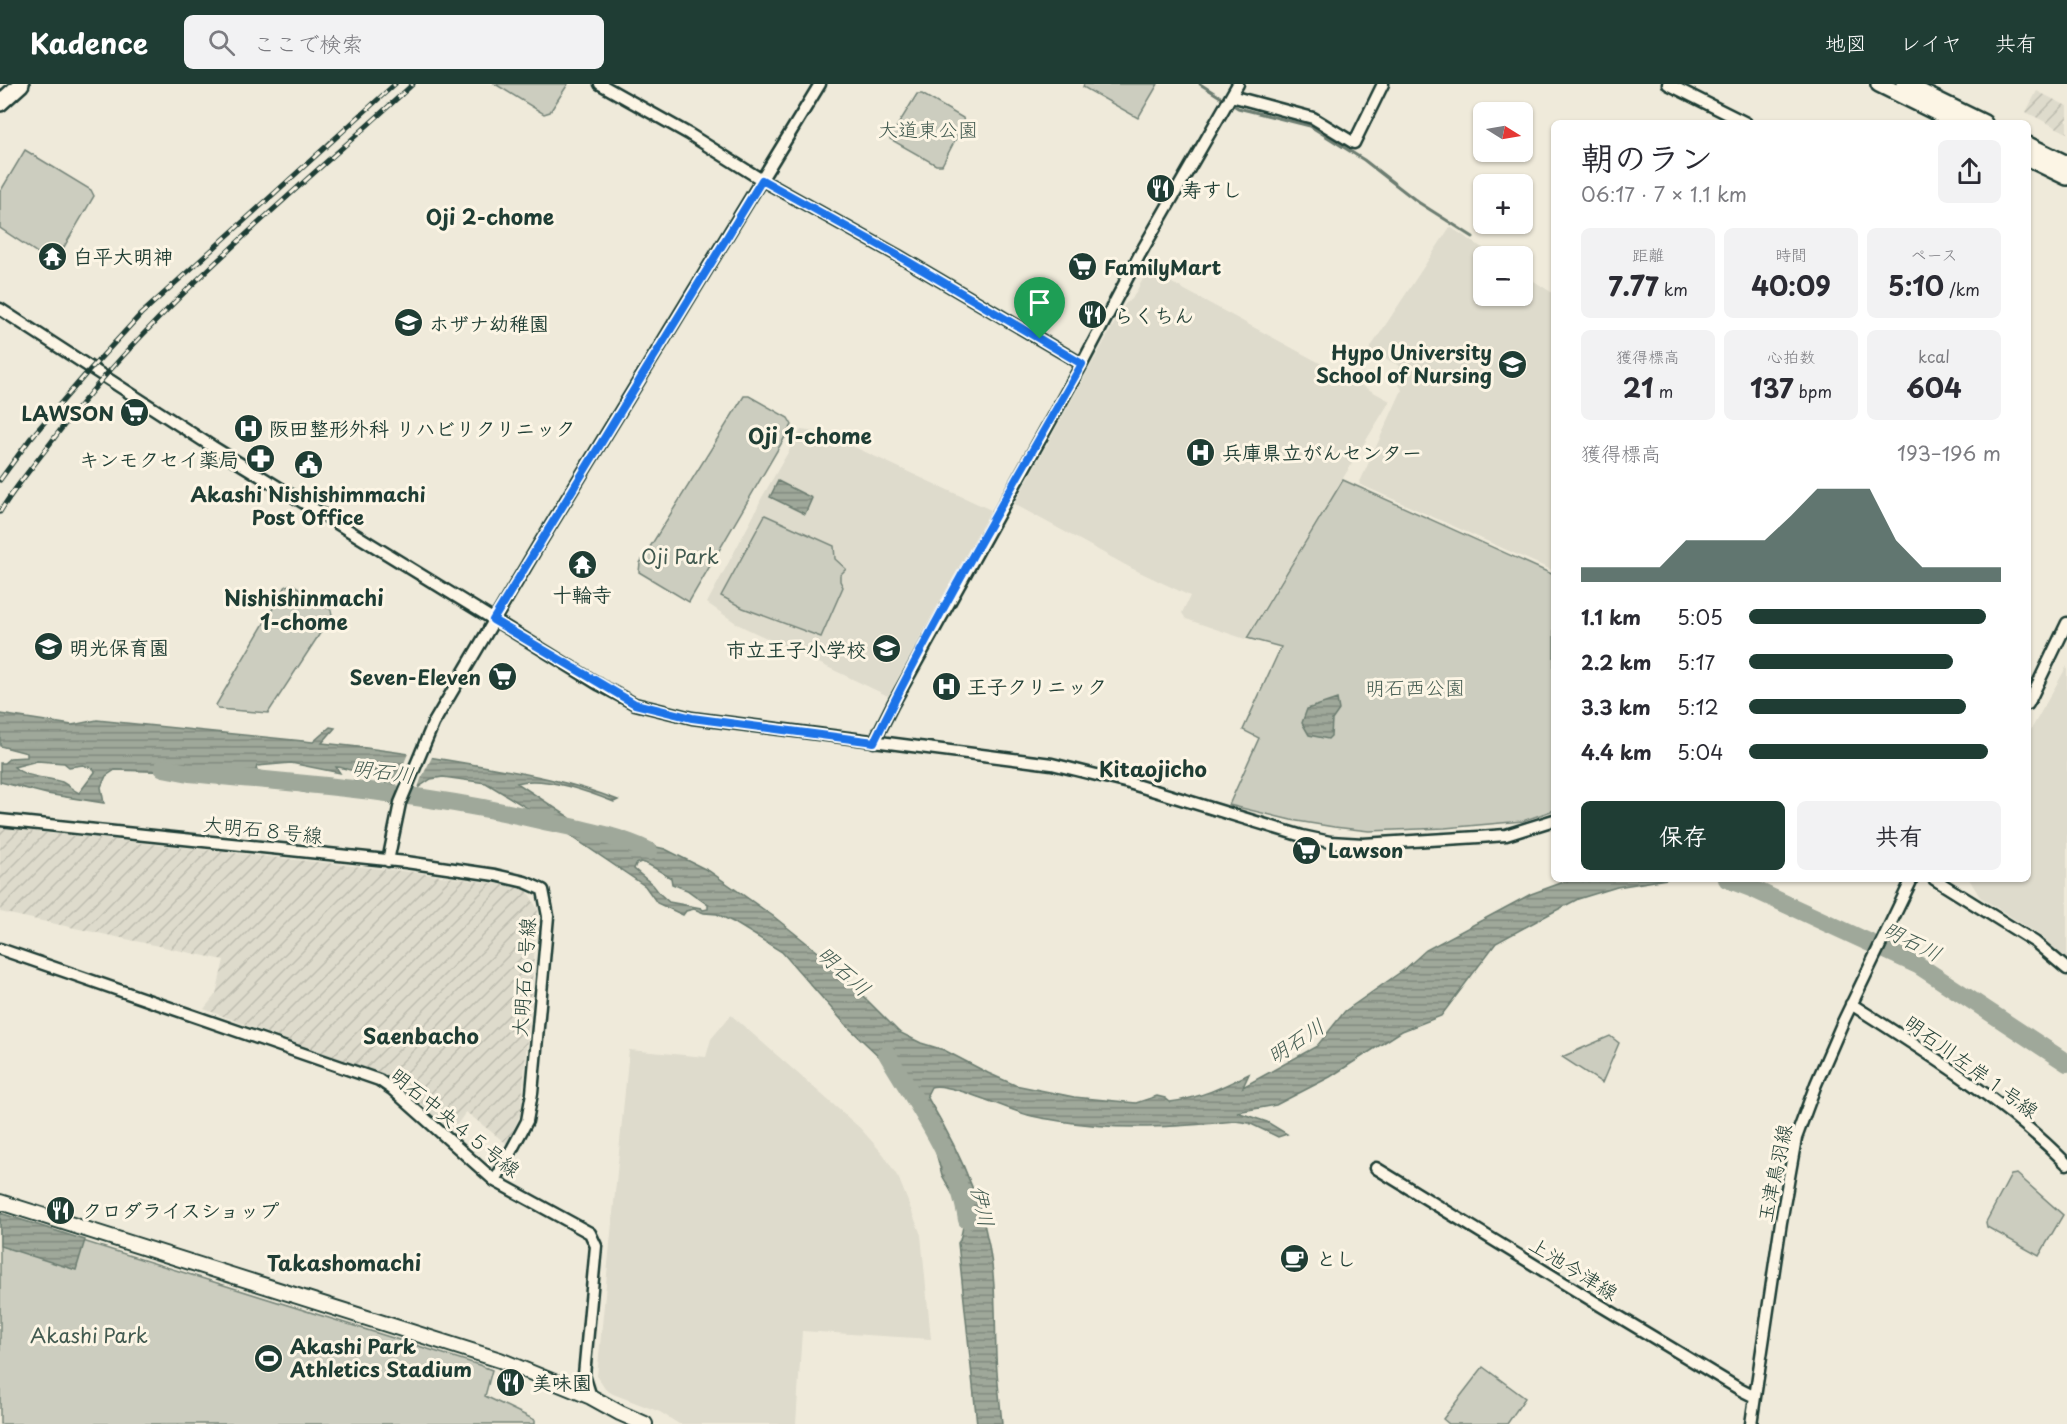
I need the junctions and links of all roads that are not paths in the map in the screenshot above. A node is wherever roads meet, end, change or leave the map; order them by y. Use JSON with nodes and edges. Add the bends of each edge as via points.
{"nodes":[{"id":1,"x":21,"y":84,"type":"edge"},
{"id":2,"x":600,"y":84,"type":"edge"},
{"id":3,"x":820,"y":84,"type":"edge"},
{"id":4,"x":1238,"y":84,"type":"edge"},
{"id":5,"x":1383,"y":84,"type":"edge"},
{"id":6,"x":1668,"y":84,"type":"edge"},
{"id":7,"x":1879,"y":84,"type":"edge"},
{"id":8,"x":1904,"y":84,"type":"edge"},
{"id":9,"x":1231,"y":96,"type":"junction"},
{"id":10,"x":0,"y":103,"type":"edge"},
{"id":11,"x":1740,"y":120,"type":"edge"},
{"id":12,"x":1952,"y":120,"type":"edge"},
{"id":13,"x":1978,"y":120,"type":"edge"},
{"id":14,"x":2031,"y":146,"type":"edge"},
{"id":15,"x":2031,"y":159,"type":"edge"},
{"id":16,"x":2067,"y":164,"type":"edge"},
{"id":17,"x":2067,"y":177,"type":"edge"},
{"id":18,"x":762,"y":180,"type":"junction"},
{"id":19,"x":0,"y":309,"type":"edge"},
{"id":20,"x":1082,"y":364,"type":"junction"},
{"id":21,"x":493,"y":620,"type":"junction"},
{"id":22,"x":2067,"y":623,"type":"edge"},
{"id":23,"x":2031,"y":698,"type":"edge"},
{"id":24,"x":874,"y":742,"type":"junction"},
{"id":25,"x":0,"y":820,"type":"edge"},
{"id":26,"x":1551,"y":821,"type":"edge"},
{"id":27,"x":389,"y":855,"type":"junction"},
{"id":28,"x":1911,"y":882,"type":"edge"},
{"id":29,"x":1939,"y":882,"type":"edge"},
{"id":30,"x":0,"y":949,"type":"edge"},
{"id":31,"x":2067,"y":969,"type":"edge"},
{"id":32,"x":1851,"y":1004,"type":"junction"},
{"id":33,"x":2067,"y":1164,"type":"edge"},
{"id":34,"x":1376,"y":1168,"type":"dead end"},
{"id":35,"x":495,"y":1181,"type":"junction"},
{"id":36,"x":0,"y":1202,"type":"edge"},
{"id":37,"x":591,"y":1397,"type":"junction"},
{"id":38,"x":1755,"y":1397,"type":"junction"},
{"id":39,"x":645,"y":1424,"type":"edge"},
{"id":40,"x":1751,"y":1424,"type":"edge"}],
"edges":[{"from":1,"to":10,"type":"highway"},
{"from":2,"to":18,"type":"street"},
{"from":3,"to":18,"type":"street"},
{"from":4,"to":9,"type":"street"},
{"from":5,"to":9,"type":"street","via":[[1354,143],[1313,118]]},
{"from":6,"to":11,"type":"street"},
{"from":7,"to":12,"type":"highway"},
{"from":8,"to":13,"type":"highway"},
{"from":9,"to":20,"type":"street"},
{"from":14,"to":16,"type":"highway"},
{"from":15,"to":17,"type":"highway"},
{"from":18,"to":20,"type":"street"},
{"from":18,"to":21,"type":"street"},
{"from":19,"to":21,"type":"street","via":[[213,447]]},
{"from":20,"to":24,"type":"street"},
{"from":21,"to":24,"type":"street","via":[[635,704],[692,718]]},
{"from":21,"to":27,"type":"street","via":[[429,733],[400,803]]},
{"from":22,"to":23,"type":"street"},
{"from":24,"to":26,"type":"street","via":[[1080,770],[1330,842],[1363,844],[1506,835]]},
{"from":25,"to":27,"type":"street","name":"大明石８号線"},
{"from":27,"to":35,"type":"street","name":"大明石６号線","via":[[495,875],[543,890],[548,916],[532,1093],[527,1121]]},
{"from":28,"to":32,"type":"street","name":"玉津鳥羽線"},
{"from":29,"to":31,"type":"street","via":[[2035,942]]},
{"from":30,"to":35,"type":"street","name":"明石中央４５号線","via":[[379,1080]]},
{"from":32,"to":33,"type":"street","name":"明石川左岸１号線","via":[[1942,1062],[2012,1115]]},
{"from":32,"to":38,"type":"street","name":"玉津鳥羽線","via":[[1796,1138]]},
{"from":34,"to":38,"type":"street","name":"上池今津線"},
{"from":35,"to":37,"type":"street","name":"明石中央４５号線","via":[[590,1233],[596,1246],[584,1375]]},
{"from":36,"to":37,"type":"main road","via":[[500,1360]]},
{"from":37,"to":39,"type":"main road"},
{"from":38,"to":40,"type":"street","name":"玉津鳥羽線"}]}
